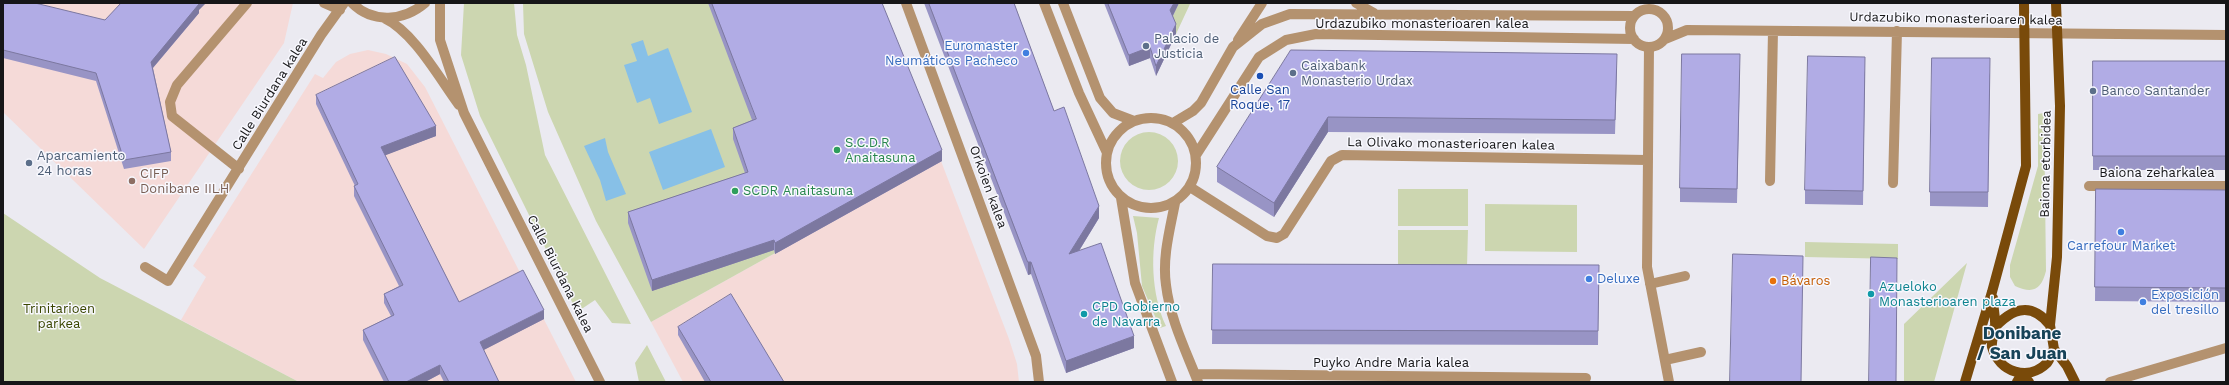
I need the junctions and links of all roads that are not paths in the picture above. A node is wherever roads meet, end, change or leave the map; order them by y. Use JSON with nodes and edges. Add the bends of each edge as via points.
{"nodes":[{"id":1,"x":247,"y":3,"type":"edge"},
{"id":2,"x":324,"y":3,"type":"edge"},
{"id":3,"x":352,"y":3,"type":"edge"},
{"id":4,"x":425,"y":3,"type":"edge"},
{"id":5,"x":440,"y":3,"type":"edge"},
{"id":6,"x":906,"y":3,"type":"edge"},
{"id":7,"x":1044,"y":3,"type":"edge"},
{"id":8,"x":1063,"y":3,"type":"edge"},
{"id":9,"x":1262,"y":3,"type":"edge"},
{"id":10,"x":1356,"y":3,"type":"edge"},
{"id":11,"x":2024,"y":3,"type":"edge"},
{"id":12,"x":2056,"y":3,"type":"edge"},
{"id":13,"x":1651,"y":6,"type":"edge"},
{"id":14,"x":342,"y":7,"type":"edge"},
{"id":15,"x":1375,"y":14,"type":"junction"},
{"id":16,"x":1634,"y":16,"type":"junction"},
{"id":17,"x":384,"y":18,"type":"junction"},
{"id":18,"x":1666,"y":19,"type":"junction"},
{"id":19,"x":1687,"y":30,"type":"junction"},
{"id":20,"x":1773,"y":31,"type":"junction"},
{"id":21,"x":1897,"y":31,"type":"junction"},
{"id":22,"x":2024,"y":32,"type":"junction"},
{"id":23,"x":2058,"y":33,"type":"junction"},
{"id":24,"x":2226,"y":35,"type":"edge"},
{"id":25,"x":1634,"y":39,"type":"junction"},
{"id":26,"x":1665,"y":39,"type":"junction"},
{"id":27,"x":1233,"y":47,"type":"junction"},
{"id":28,"x":1649,"y":47,"type":"junction"},
{"id":29,"x":464,"y":113,"type":"junction"},
{"id":30,"x":1134,"y":121,"type":"junction"},
{"id":31,"x":1173,"y":123,"type":"junction"},
{"id":32,"x":1107,"y":152,"type":"junction"},
{"id":33,"x":1196,"y":155,"type":"junction"},
{"id":34,"x":1647,"y":160,"type":"junction"},
{"id":35,"x":239,"y":169,"type":"junction"},
{"id":36,"x":1770,"y":181,"type":"dead end"},
{"id":37,"x":1893,"y":183,"type":"dead end"},
{"id":38,"x":1190,"y":186,"type":"junction"},
{"id":39,"x":2088,"y":186,"type":"dead end"},
{"id":40,"x":2226,"y":186,"type":"edge"},
{"id":41,"x":1121,"y":198,"type":"junction"},
{"id":42,"x":1175,"y":202,"type":"junction"},
{"id":43,"x":145,"y":267,"type":"dead end"},
{"id":44,"x":1685,"y":276,"type":"dead end"},
{"id":45,"x":1650,"y":284,"type":"junction"},
{"id":46,"x":1992,"y":292,"type":"junction"},
{"id":47,"x":2050,"y":325,"type":"junction"},
{"id":48,"x":1995,"y":328,"type":"junction"},
{"id":49,"x":2226,"y":348,"type":"edge"},
{"id":50,"x":1975,"y":349,"type":"junction"},
{"id":51,"x":2054,"y":349,"type":"junction"},
{"id":52,"x":1701,"y":352,"type":"dead end"},
{"id":53,"x":1665,"y":360,"type":"junction"},
{"id":54,"x":1197,"y":378,"type":"edge"},
{"id":55,"x":1586,"y":378,"type":"dead end"},
{"id":56,"x":1433,"y":379,"type":"edge"},
{"id":57,"x":2023,"y":379,"type":"edge"},
{"id":58,"x":600,"y":382,"type":"edge"},
{"id":59,"x":1040,"y":382,"type":"edge"},
{"id":60,"x":1172,"y":382,"type":"edge"},
{"id":61,"x":1670,"y":382,"type":"edge"},
{"id":62,"x":1965,"y":382,"type":"edge"},
{"id":63,"x":2075,"y":382,"type":"edge"},
{"id":64,"x":2110,"y":382,"type":"edge"}],
"edges":[{"from":1,"to":35,"type":"street","via":[[177,85],[170,102],[172,116]]},
{"from":2,"to":14,"type":"street"},
{"from":3,"to":17,"type":"street","via":[[370,15]]},
{"from":4,"to":17,"type":"street","via":[[416,11],[401,17]]},
{"from":5,"to":29,"type":"street","name":"Calle Biurdana kalea","via":[[440,40]]},
{"from":6,"to":59,"type":"street","name":"Orkoien kalea","via":[[1036,356]]},
{"from":7,"to":32,"type":"street","via":[[1079,93]]},
{"from":8,"to":30,"type":"street","via":[[1100,98],[1113,113]]},
{"from":9,"to":27,"type":"street"},
{"from":10,"to":15,"type":"street"},
{"from":11,"to":22,"type":"main road","name":"Baiona etorbidea"},
{"from":12,"to":23,"type":"main road","name":"Baiona etorbidea"},
{"from":13,"to":16,"type":"street"},
{"from":13,"to":18,"type":"street"},
{"from":14,"to":35,"type":"street","name":"Calle Biurdana kalea","via":[[321,35]]},
{"from":15,"to":16,"type":"street","name":"Urdazubiko monasterioaren kalea"},
{"from":15,"to":27,"type":"street","name":"Urdazubiko monasterioaren kalea","via":[[1290,14],[1262,24]]},
{"from":16,"to":25,"type":"street","via":[[1631,27]]},
{"from":17,"to":29,"type":"street","name":"Calle Biurdana kalea","via":[[393,22],[417,47]]},
{"from":18,"to":19,"type":"street","name":"Urdazubiko monasterioaren kalea"},
{"from":18,"to":26,"type":"street","via":[[1668,29]]},
{"from":19,"to":20,"type":"street","name":"Urdazubiko monasterioaren kalea"},
{"from":19,"to":26,"type":"street","name":"Urdazubiko monasterioaren kalea"},
{"from":20,"to":21,"type":"street","name":"Urdazubiko monasterioaren kalea"},
{"from":20,"to":36,"type":"street"},
{"from":21,"to":22,"type":"street","name":"Urdazubiko monasterioaren kalea"},
{"from":21,"to":37,"type":"street"},
{"from":22,"to":23,"type":"street","name":"Urdazubiko monasterioaren kalea"},
{"from":22,"to":46,"type":"main road","name":"Baiona etorbidea","via":[[2026,166]]},
{"from":23,"to":24,"type":"street","name":"Urdazubiko monasterioaren kalea"},
{"from":23,"to":47,"type":"main road","name":"Baiona etorbidea","via":[[2060,106],[2057,257]]},
{"from":25,"to":28,"type":"street"},
{"from":25,"to":33,"type":"street","name":"Urdazubiko monasterioaren kalea","via":[[1316,34],[1286,40],[1259,57]]},
{"from":26,"to":28,"type":"street"},
{"from":27,"to":31,"type":"street","name":"Urdazubiko monasterioaren kalea","via":[[1201,103]]},
{"from":28,"to":34,"type":"street"},
{"from":29,"to":58,"type":"street","name":"Calle Biurdana kalea"},
{"from":30,"to":31,"type":"street","via":[[1161,118]]},
{"from":30,"to":32,"type":"street","via":[[1122,128],[1112,139]]},
{"from":31,"to":33,"type":"street","via":[[1192,142]]},
{"from":32,"to":41,"type":"street","via":[[1108,177],[1113,189]]},
{"from":33,"to":38,"type":"street","via":[[1197,167]]},
{"from":34,"to":38,"type":"street","name":"La Olivako monasterioaren kalea","via":[[1342,155],[1331,161],[1284,234],[1277,238],[1267,236]]},
{"from":34,"to":45,"type":"street","via":[[1647,267]]},
{"from":35,"to":43,"type":"street","name":"Calle Biurdana kalea","via":[[168,281]]},
{"from":38,"to":42,"type":"street"},
{"from":39,"to":40,"type":"street","name":"Baiona zeharkalea"},
{"from":41,"to":42,"type":"street","via":[[1133,206],[1147,209],[1162,208]]},
{"from":41,"to":60,"type":"street","via":[[1135,283]]},
{"from":42,"to":54,"type":"street","via":[[1166,258],[1166,285],[1170,307]]},
{"from":44,"to":45,"type":"street"},
{"from":45,"to":53,"type":"street"},
{"from":46,"to":48,"type":"main road","name":"Baiona etorbidea"},
{"from":46,"to":50,"type":"main road","name":"Baiona etorbidea"},
{"from":47,"to":48,"type":"main road","via":[[2044,318],[2026,310],[2011,312],[2002,318]]},
{"from":47,"to":51,"type":"main road","name":"Baiona etorbidea"},
{"from":48,"to":50,"type":"main road"},
{"from":48,"to":57,"type":"main road","name":"Baiona etorbidea","via":[[1992,345],[1998,360]]},
{"from":49,"to":64,"type":"street"},
{"from":50,"to":62,"type":"main road","name":"Baiona etorbidea"},
{"from":51,"to":57,"type":"main road","name":"Baiona etorbidea","via":[[2048,362]]},
{"from":51,"to":63,"type":"main road","name":"Baiona etorbidea"},
{"from":52,"to":53,"type":"street"},
{"from":53,"to":61,"type":"street"},
{"from":54,"to":56,"type":"street","name":"Puyko Andre Maria kalea"},
{"from":55,"to":56,"type":"street","name":"Puyko Andre Maria kalea"}]}
